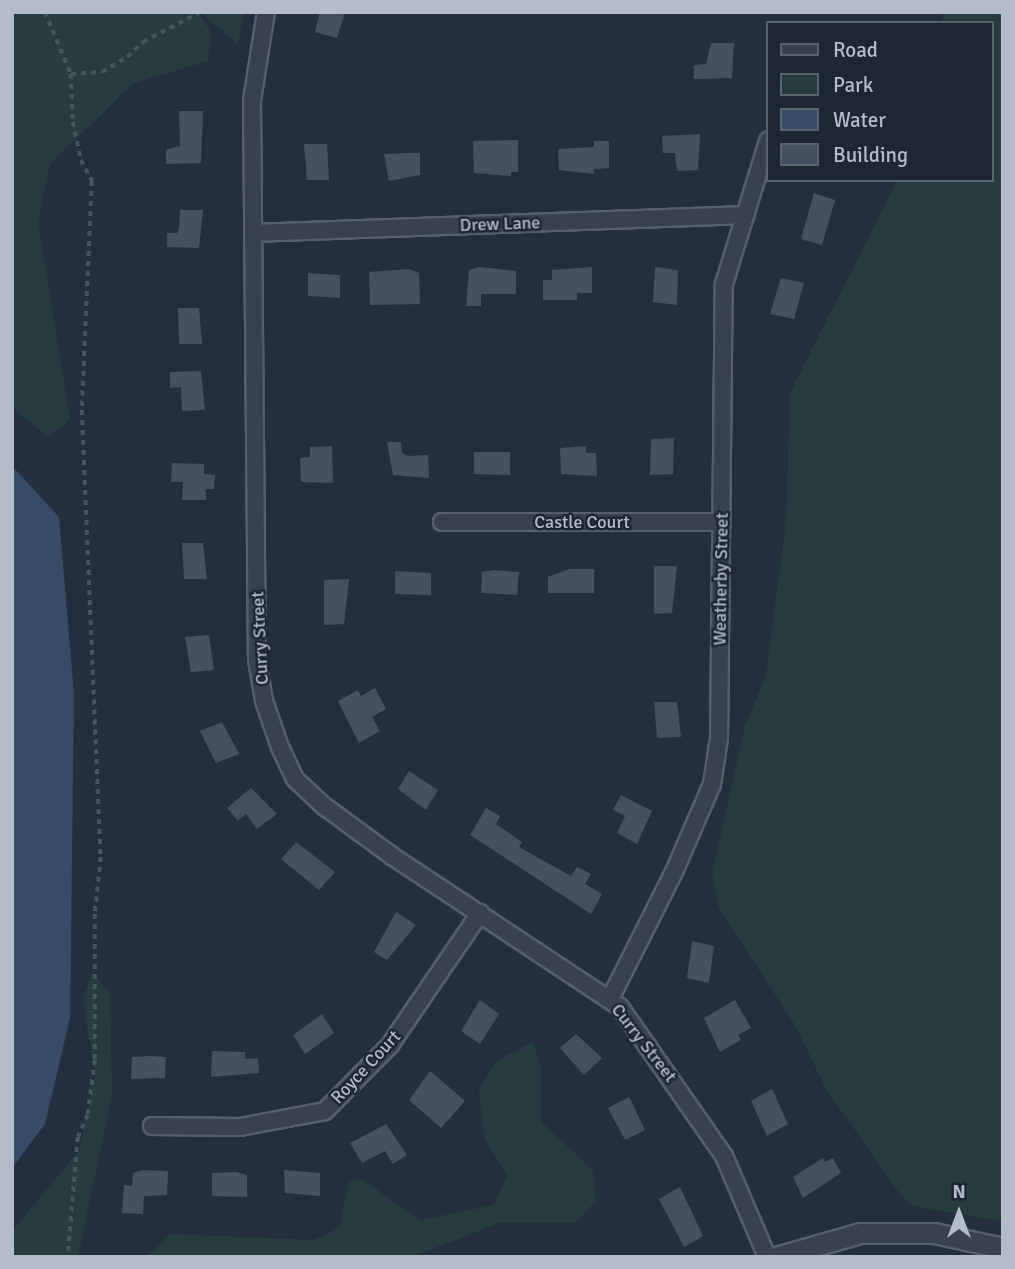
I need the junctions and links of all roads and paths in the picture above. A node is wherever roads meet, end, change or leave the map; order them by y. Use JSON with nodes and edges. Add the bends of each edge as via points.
{"nodes":[{"id":1,"x":45,"y":12,"type":"edge"},
{"id":2,"x":200,"y":12,"type":"edge"},
{"id":3,"x":266,"y":12,"type":"edge"},
{"id":4,"x":71,"y":74,"type":"junction"},
{"id":5,"x":766,"y":148,"type":"edge"},
{"id":6,"x":747,"y":215,"type":"junction"},
{"id":7,"x":253,"y":233,"type":"junction"},
{"id":8,"x":442,"y":522,"type":"dead end"},
{"id":9,"x":721,"y":522,"type":"junction"},
{"id":10,"x":480,"y":913,"type":"junction"},
{"id":11,"x":610,"y":999,"type":"junction"},
{"id":12,"x":152,"y":1126,"type":"dead end"},
{"id":13,"x":1003,"y":1248,"type":"edge"},
{"id":14,"x":68,"y":1257,"type":"edge"},
{"id":15,"x":767,"y":1257,"type":"edge"},
{"id":16,"x":776,"y":1257,"type":"edge"}],
"edges":[{"from":1,"to":4,"type":"path"},
{"from":2,"to":4,"type":"path","via":[[143,42],[102,72]]},
{"from":3,"to":7,"type":"street","name":"Curry Street","via":[[252,100]]},
{"from":4,"to":14,"type":"path","via":[[80,160],[92,181],[82,410],[101,857],[95,914],[95,1060],[88,1115],[78,1137]]},
{"from":5,"to":6,"type":"street","name":"Weatherby Street"},
{"from":6,"to":7,"type":"street","name":"Drew Lane"},
{"from":6,"to":9,"type":"street","name":"Weatherby Street","via":[[724,284]]},
{"from":7,"to":10,"type":"street","name":"Curry Street","via":[[257,660],[264,701],[295,779],[391,856]]},
{"from":8,"to":9,"type":"street","name":"Castle Court"},
{"from":9,"to":11,"type":"street","name":"Weatherby Street","via":[[719,738],[712,783],[674,872]]},
{"from":10,"to":11,"type":"street","name":"Curry Street"},
{"from":10,"to":12,"type":"street","name":"Royce Court","via":[[390,1045],[325,1111],[240,1127]]},
{"from":11,"to":15,"type":"street","name":"Curry Street","via":[[653,1048],[724,1156]]},
{"from":13,"to":16,"type":"street","via":[[934,1233],[860,1233]]}]}
